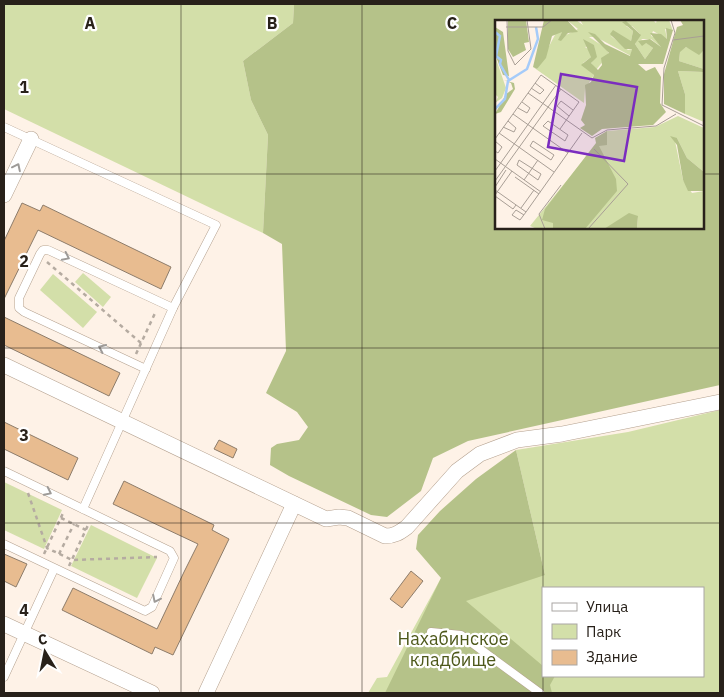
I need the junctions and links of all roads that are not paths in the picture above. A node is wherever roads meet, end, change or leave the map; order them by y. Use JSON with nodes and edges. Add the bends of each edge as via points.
{"nodes":[{"id":1,"x":4,"y":127,"type":"edge"},
{"id":2,"x":31,"y":139,"type":"junction"},
{"id":3,"x":4,"y":195,"type":"edge"},
{"id":4,"x":173,"y":308,"type":"junction"},
{"id":5,"x":4,"y":364,"type":"edge"},
{"id":6,"x":146,"y":369,"type":"junction"},
{"id":7,"x":720,"y":402,"type":"edge"},
{"id":8,"x":122,"y":422,"type":"junction"},
{"id":9,"x":4,"y":471,"type":"edge"},
{"id":10,"x":294,"y":504,"type":"junction"},
{"id":11,"x":83,"y":509,"type":"junction"},
{"id":12,"x":4,"y":544,"type":"edge"},
{"id":13,"x":54,"y":569,"type":"junction"},
{"id":14,"x":4,"y":624,"type":"edge"},
{"id":15,"x":431,"y":632,"type":"dead end"},
{"id":16,"x":24,"y":633,"type":"junction"},
{"id":17,"x":4,"y":677,"type":"edge"},
{"id":18,"x":152,"y":693,"type":"edge"},
{"id":19,"x":206,"y":693,"type":"edge"},
{"id":20,"x":540,"y":693,"type":"edge"}],
"edges":[{"from":1,"to":2,"type":"lane"},
{"from":3,"to":2,"type":"street","one_way":true},
{"from":2,"to":4,"type":"lane","via":[[216,225]]},
{"from":4,"to":6,"type":"lane"},
{"from":6,"to":4,"type":"lane","one_way":true,"via":[[19,308],[19,298],[43,250],[54,251]]},
{"from":5,"to":8,"type":"street"},
{"from":6,"to":8,"type":"lane"},
{"from":7,"to":10,"type":"street","via":[[517,440],[480,454],[457,471],[407,528],[391,536],[348,518],[326,519]]},
{"from":8,"to":10,"type":"street"},
{"from":8,"to":11,"type":"lane"},
{"from":9,"to":11,"type":"lane","one_way":true},
{"from":10,"to":19,"type":"street"},
{"from":11,"to":13,"type":"lane","one_way":true,"via":[[170,551],[174,562],[152,607],[145,611]]},
{"from":12,"to":13,"type":"lane"},
{"from":13,"to":16,"type":"lane"},
{"from":14,"to":16,"type":"street"},
{"from":15,"to":20,"type":"lane","via":[[460,634]]},
{"from":16,"to":17,"type":"lane"},
{"from":16,"to":18,"type":"street"}]}
